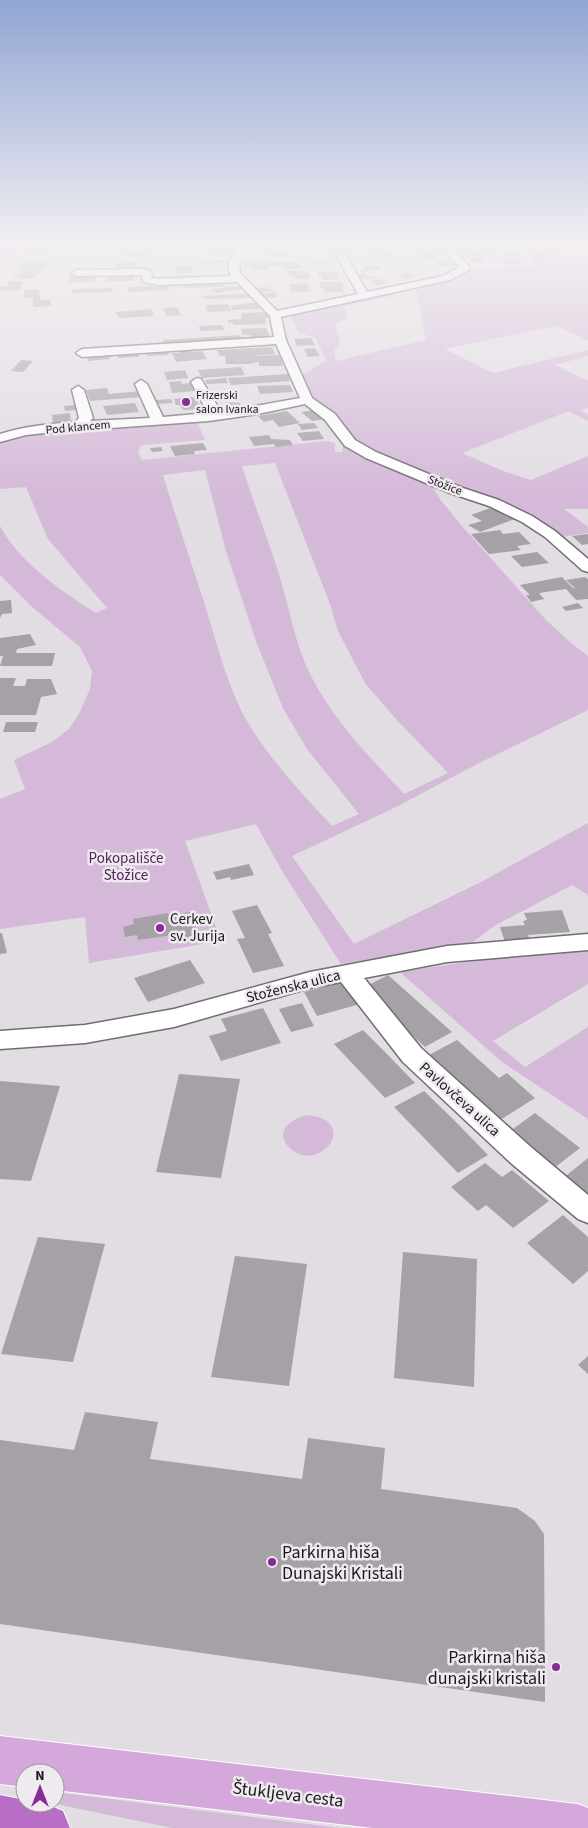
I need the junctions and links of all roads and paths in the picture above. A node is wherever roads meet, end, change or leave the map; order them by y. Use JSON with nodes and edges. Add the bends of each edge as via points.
{"nodes":[{"id":1,"x":278,"y":328,"type":"edge"},
{"id":2,"x":280,"y":340,"type":"junction"},
{"id":3,"x":82,"y":353,"type":"dead end"},
{"id":4,"x":197,"y":382,"type":"dead end"},
{"id":5,"x":141,"y":384,"type":"dead end"},
{"id":6,"x":78,"y":390,"type":"dead end"},
{"id":7,"x":307,"y":400,"type":"junction"},
{"id":8,"x":216,"y":415,"type":"junction"},
{"id":9,"x":158,"y":420,"type":"junction"},
{"id":10,"x":79,"y":426,"type":"junction"},
{"id":11,"x":0,"y":438,"type":"edge"},
{"id":12,"x":588,"y":567,"type":"edge"},
{"id":13,"x":588,"y":942,"type":"edge"},
{"id":14,"x":347,"y":973,"type":"junction"},
{"id":15,"x":0,"y":1040,"type":"edge"},
{"id":16,"x":588,"y":1211,"type":"edge"},
{"id":17,"x":0,"y":1760,"type":"edge"},
{"id":18,"x":0,"y":1819,"type":"edge"},
{"id":19,"x":46,"y":1828,"type":"edge"},
{"id":20,"x":576,"y":1828,"type":"edge"}],
"edges":[{"from":1,"to":2,"type":"street"},
{"from":2,"to":3,"type":"street"},
{"from":2,"to":7,"type":"street"},
{"from":4,"to":8,"type":"street"},
{"from":5,"to":9,"type":"street"},
{"from":6,"to":10,"type":"street","via":[[86,418]]},
{"from":7,"to":8,"type":"street","name":"Pod klancem","via":[[260,411]]},
{"from":7,"to":12,"type":"street","name":"Stožice","via":[[330,417],[342,435],[360,450],[527,519]]},
{"from":8,"to":9,"type":"street","name":"Pod klancem"},
{"from":9,"to":10,"type":"street","name":"Pod klancem"},
{"from":10,"to":11,"type":"street","name":"Pod klancem"},
{"from":13,"to":14,"type":"street","name":"Stoženska ulica","via":[[447,954]]},
{"from":14,"to":15,"type":"street","name":"Stoženska ulica","via":[[310,980],[174,1018],[85,1034]]},
{"from":14,"to":16,"type":"street","name":"Pavlovčeva ulica","via":[[412,1055],[522,1156]]},
{"from":17,"to":20,"type":"main road","name":"Štukljeva cesta"},
{"from":18,"to":19,"type":"highway"}]}
